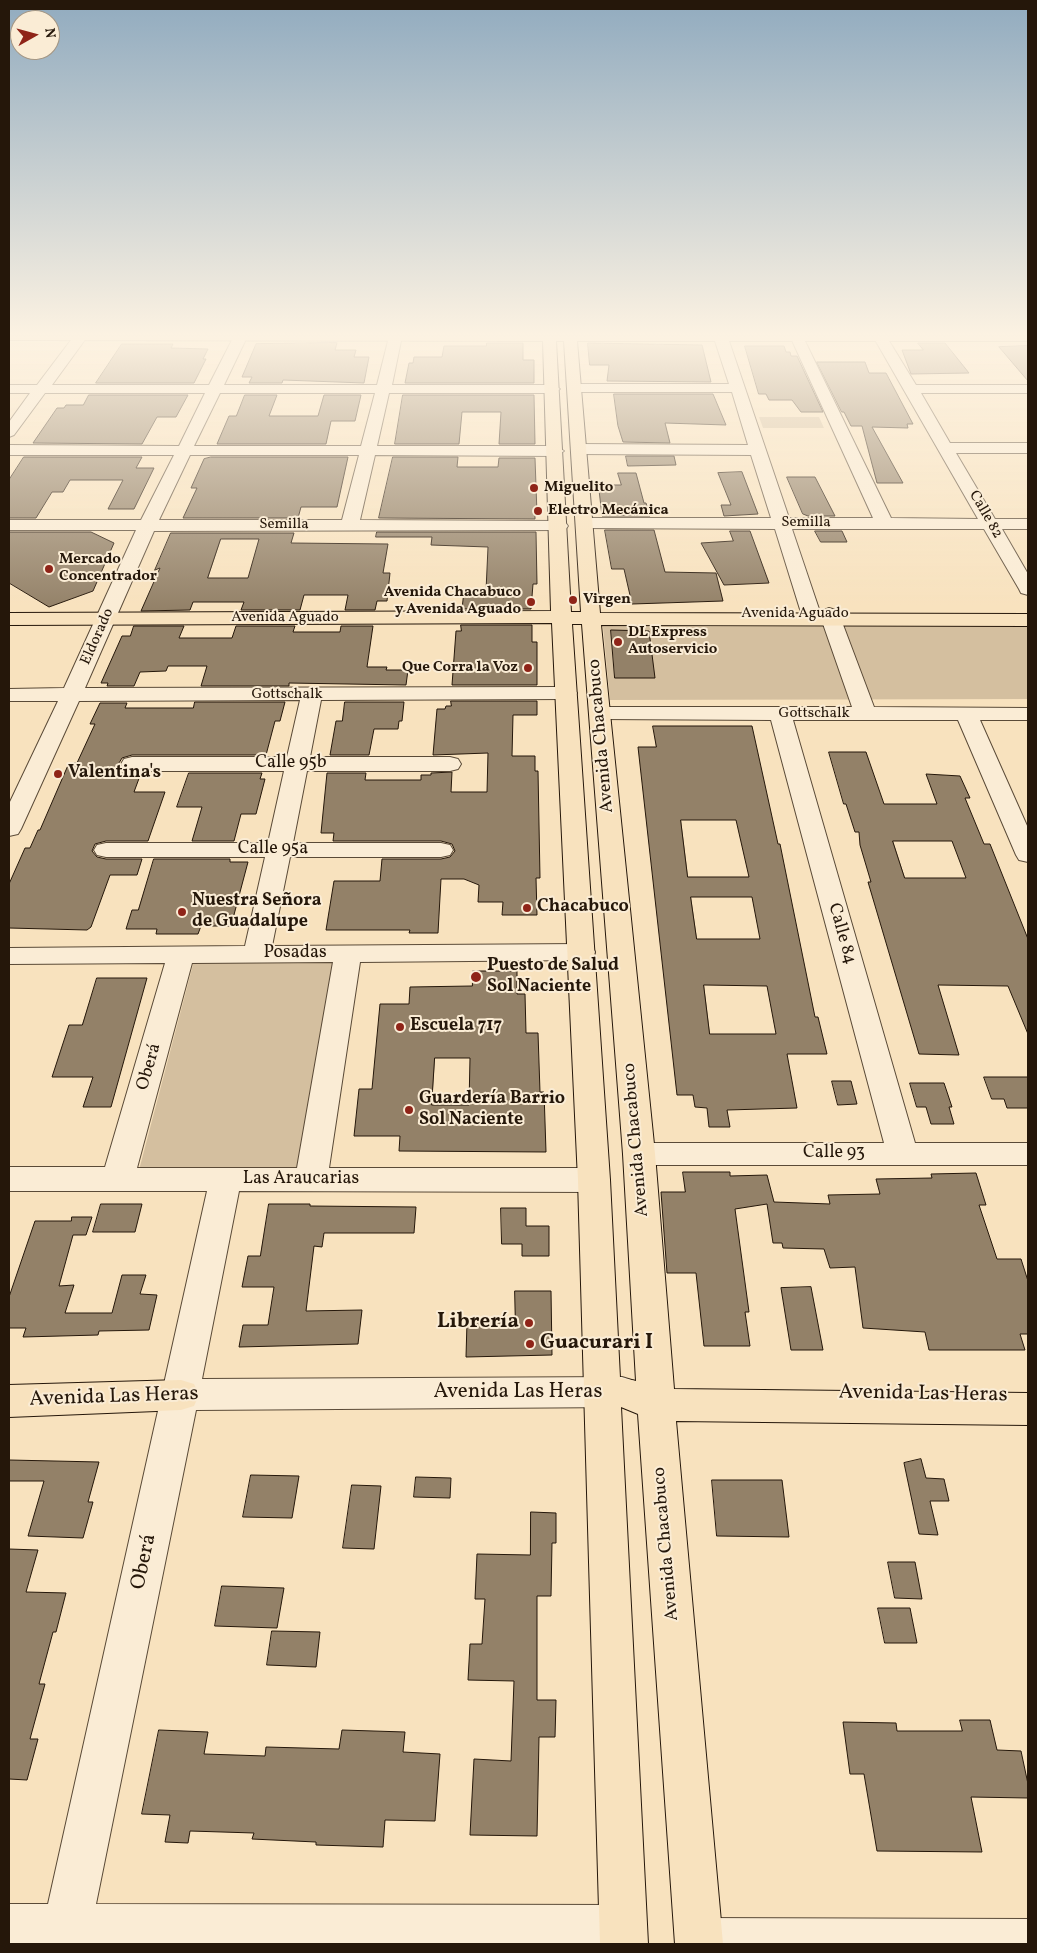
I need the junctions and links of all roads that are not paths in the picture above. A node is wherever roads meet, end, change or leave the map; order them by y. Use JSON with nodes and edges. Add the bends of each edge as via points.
{"nodes":[{"id":1,"x":195,"y":427,"type":"edge"},
{"id":2,"x":374,"y":427,"type":"edge"},
{"id":3,"x":566,"y":427,"type":"edge"},
{"id":4,"x":751,"y":427,"type":"edge"},
{"id":5,"x":838,"y":427,"type":"edge"},
{"id":6,"x":934,"y":427,"type":"edge"},
{"id":7,"x":946,"y":448,"type":"junction"},
{"id":8,"x":1028,"y":448,"type":"edge"},
{"id":9,"x":9,"y":450,"type":"edge"},
{"id":10,"x":184,"y":450,"type":"junction"},
{"id":11,"x":368,"y":450,"type":"junction"},
{"id":12,"x":567,"y":450,"type":"junction"},
{"id":13,"x":758,"y":450,"type":"junction"},
{"id":14,"x":782,"y":523,"type":"junction"},
{"id":15,"x":572,"y":524,"type":"junction"},
{"id":16,"x":884,"y":524,"type":"junction"},
{"id":17,"x":990,"y":524,"type":"junction"},
{"id":18,"x":1028,"y":524,"type":"edge"},
{"id":19,"x":350,"y":525,"type":"junction"},
{"id":20,"x":9,"y":526,"type":"edge"},
{"id":21,"x":147,"y":526,"type":"junction"},
{"id":22,"x":1028,"y":589,"type":"edge"},
{"id":23,"x":1028,"y":614,"type":"edge"},
{"id":24,"x":581,"y":616,"type":"junction"},
{"id":25,"x":821,"y":617,"type":"junction"},
{"id":26,"x":9,"y":619,"type":"edge"},
{"id":27,"x":106,"y":619,"type":"junction"},
{"id":28,"x":1028,"y":620,"type":"edge"},
{"id":29,"x":566,"y":693,"type":"junction"},
{"id":30,"x":312,"y":694,"type":"junction"},
{"id":31,"x":9,"y":695,"type":"edge"},
{"id":32,"x":72,"y":696,"type":"junction"},
{"id":33,"x":600,"y":714,"type":"junction"},
{"id":34,"x":780,"y":714,"type":"junction"},
{"id":35,"x":865,"y":714,"type":"junction"},
{"id":36,"x":966,"y":714,"type":"junction"},
{"id":37,"x":1028,"y":714,"type":"edge"},
{"id":38,"x":132,"y":764,"type":"dead end"},
{"id":39,"x":297,"y":764,"type":"junction"},
{"id":40,"x":450,"y":764,"type":"dead end"},
{"id":41,"x":1020,"y":819,"type":"edge"},
{"id":42,"x":9,"y":829,"type":"edge"},
{"id":43,"x":106,"y":850,"type":"dead end"},
{"id":44,"x":278,"y":850,"type":"junction"},
{"id":45,"x":441,"y":850,"type":"dead end"},
{"id":46,"x":1028,"y":855,"type":"edge"},
{"id":47,"x":582,"y":952,"type":"junction"},
{"id":48,"x":256,"y":954,"type":"junction"},
{"id":49,"x":348,"y":954,"type":"junction"},
{"id":50,"x":181,"y":955,"type":"junction"},
{"id":51,"x":9,"y":956,"type":"edge"},
{"id":52,"x":639,"y":1154,"type":"junction"},
{"id":53,"x":903,"y":1154,"type":"junction"},
{"id":54,"x":1028,"y":1154,"type":"edge"},
{"id":55,"x":9,"y":1179,"type":"edge"},
{"id":56,"x":118,"y":1179,"type":"junction"},
{"id":57,"x":311,"y":1179,"type":"junction"},
{"id":58,"x":225,"y":1180,"type":"junction"},
{"id":59,"x":594,"y":1180,"type":"junction"},
{"id":60,"x":181,"y":1395,"type":"junction"},
{"id":61,"x":634,"y":1395,"type":"junction"},
{"id":62,"x":1028,"y":1396,"type":"edge"},
{"id":63,"x":9,"y":1401,"type":"edge"},
{"id":64,"x":1028,"y":1409,"type":"edge"},
{"id":65,"x":9,"y":1928,"type":"edge"},
{"id":66,"x":64,"y":1936,"type":"edge"},
{"id":67,"x":624,"y":1936,"type":"edge"},
{"id":68,"x":699,"y":1943,"type":"edge"},
{"id":69,"x":1028,"y":1943,"type":"edge"}],
"edges":[{"from":1,"to":10,"type":"street","name":"Eldorado"},
{"from":2,"to":11,"type":"street"},
{"from":3,"to":12,"type":"main road","name":"Avenida Chacabuco"},
{"from":4,"to":13,"type":"street"},
{"from":5,"to":16,"type":"street"},
{"from":6,"to":7,"type":"street","name":"Calle 82"},
{"from":7,"to":8,"type":"street"},
{"from":7,"to":17,"type":"street","name":"Calle 82"},
{"from":9,"to":10,"type":"street"},
{"from":10,"to":11,"type":"street"},
{"from":10,"to":21,"type":"street","name":"Eldorado"},
{"from":11,"to":12,"type":"street"},
{"from":11,"to":19,"type":"street"},
{"from":12,"to":13,"type":"street"},
{"from":12,"to":15,"type":"main road","name":"Avenida Chacabuco"},
{"from":13,"to":14,"type":"street"},
{"from":14,"to":15,"type":"street","name":"Semilla"},
{"from":14,"to":16,"type":"street","name":"Semilla"},
{"from":14,"to":25,"type":"street"},
{"from":15,"to":19,"type":"street","name":"Semilla"},
{"from":15,"to":24,"type":"main road","name":"Avenida Chacabuco"},
{"from":16,"to":17,"type":"street","name":"Semilla"},
{"from":17,"to":18,"type":"street","name":"Semilla"},
{"from":17,"to":22,"type":"street","name":"Calle 82"},
{"from":19,"to":21,"type":"street","name":"Semilla"},
{"from":20,"to":21,"type":"street","name":"Semilla"},
{"from":21,"to":27,"type":"street","name":"Eldorado"},
{"from":23,"to":25,"type":"main road","name":"Avenida Aguado"},
{"from":24,"to":25,"type":"main road","name":"Avenida Aguado"},
{"from":24,"to":27,"type":"main road","name":"Avenida Aguado"},
{"from":24,"to":29,"type":"main road","name":"Avenida Chacabuco"},
{"from":24,"to":33,"type":"main road","name":"Avenida Chacabuco"},
{"from":25,"to":28,"type":"main road","name":"Avenida Aguado"},
{"from":25,"to":35,"type":"street"},
{"from":26,"to":27,"type":"main road","name":"Avenida Aguado"},
{"from":27,"to":32,"type":"street","name":"Eldorado"},
{"from":29,"to":30,"type":"street","name":"Gottschalk"},
{"from":29,"to":47,"type":"main road","name":"Avenida Chacabuco"},
{"from":30,"to":32,"type":"street","name":"Gottschalk"},
{"from":30,"to":39,"type":"street"},
{"from":31,"to":32,"type":"street","name":"Gottschalk"},
{"from":32,"to":42,"type":"street","name":"Eldorado"},
{"from":33,"to":34,"type":"street","name":"Gottschalk"},
{"from":33,"to":52,"type":"main road","name":"Avenida Chacabuco"},
{"from":34,"to":35,"type":"street","name":"Gottschalk"},
{"from":34,"to":53,"type":"street","name":"Calle 84"},
{"from":35,"to":36,"type":"street","name":"Gottschalk"},
{"from":36,"to":37,"type":"street","name":"Gottschalk"},
{"from":36,"to":41,"type":"street"},
{"from":38,"to":39,"type":"street","name":"Calle 95b"},
{"from":39,"to":40,"type":"street","name":"Calle 95b"},
{"from":39,"to":44,"type":"street"},
{"from":41,"to":46,"type":"street"},
{"from":43,"to":44,"type":"street","name":"Calle 95a"},
{"from":44,"to":45,"type":"street","name":"Calle 95a"},
{"from":44,"to":48,"type":"street"},
{"from":47,"to":49,"type":"street","name":"Posadas"},
{"from":47,"to":59,"type":"main road","name":"Avenida Chacabuco"},
{"from":48,"to":49,"type":"street","name":"Posadas"},
{"from":48,"to":50,"type":"street","name":"Posadas"},
{"from":49,"to":57,"type":"street"},
{"from":50,"to":51,"type":"street","name":"Posadas"},
{"from":50,"to":56,"type":"street","name":"Oberá"},
{"from":52,"to":53,"type":"street","name":"Calle 93"},
{"from":52,"to":61,"type":"main road","name":"Avenida Chacabuco"},
{"from":53,"to":54,"type":"street","name":"Calle 93"},
{"from":55,"to":56,"type":"street","name":"Las Araucarias"},
{"from":56,"to":58,"type":"street","name":"Las Araucarias"},
{"from":57,"to":58,"type":"street","name":"Las Araucarias"},
{"from":57,"to":59,"type":"street","name":"Las Araucarias"},
{"from":58,"to":60,"type":"street","name":"Oberá"},
{"from":59,"to":61,"type":"main road","name":"Avenida Chacabuco"},
{"from":60,"to":61,"type":"street","name":"Avenida Las Heras"},
{"from":60,"to":63,"type":"main road","name":"Avenida Las Heras"},
{"from":60,"to":66,"type":"street","name":"Oberá"},
{"from":61,"to":62,"type":"main road","name":"Avenida Las Heras"},
{"from":61,"to":64,"type":"main road","name":"Avenida Las Heras"},
{"from":61,"to":67,"type":"main road","name":"Avenida Chacabuco"},
{"from":61,"to":68,"type":"main road","name":"Avenida Chacabuco"},
{"from":65,"to":66,"type":"street"},
{"from":66,"to":67,"type":"street"},
{"from":68,"to":69,"type":"street"}]}
